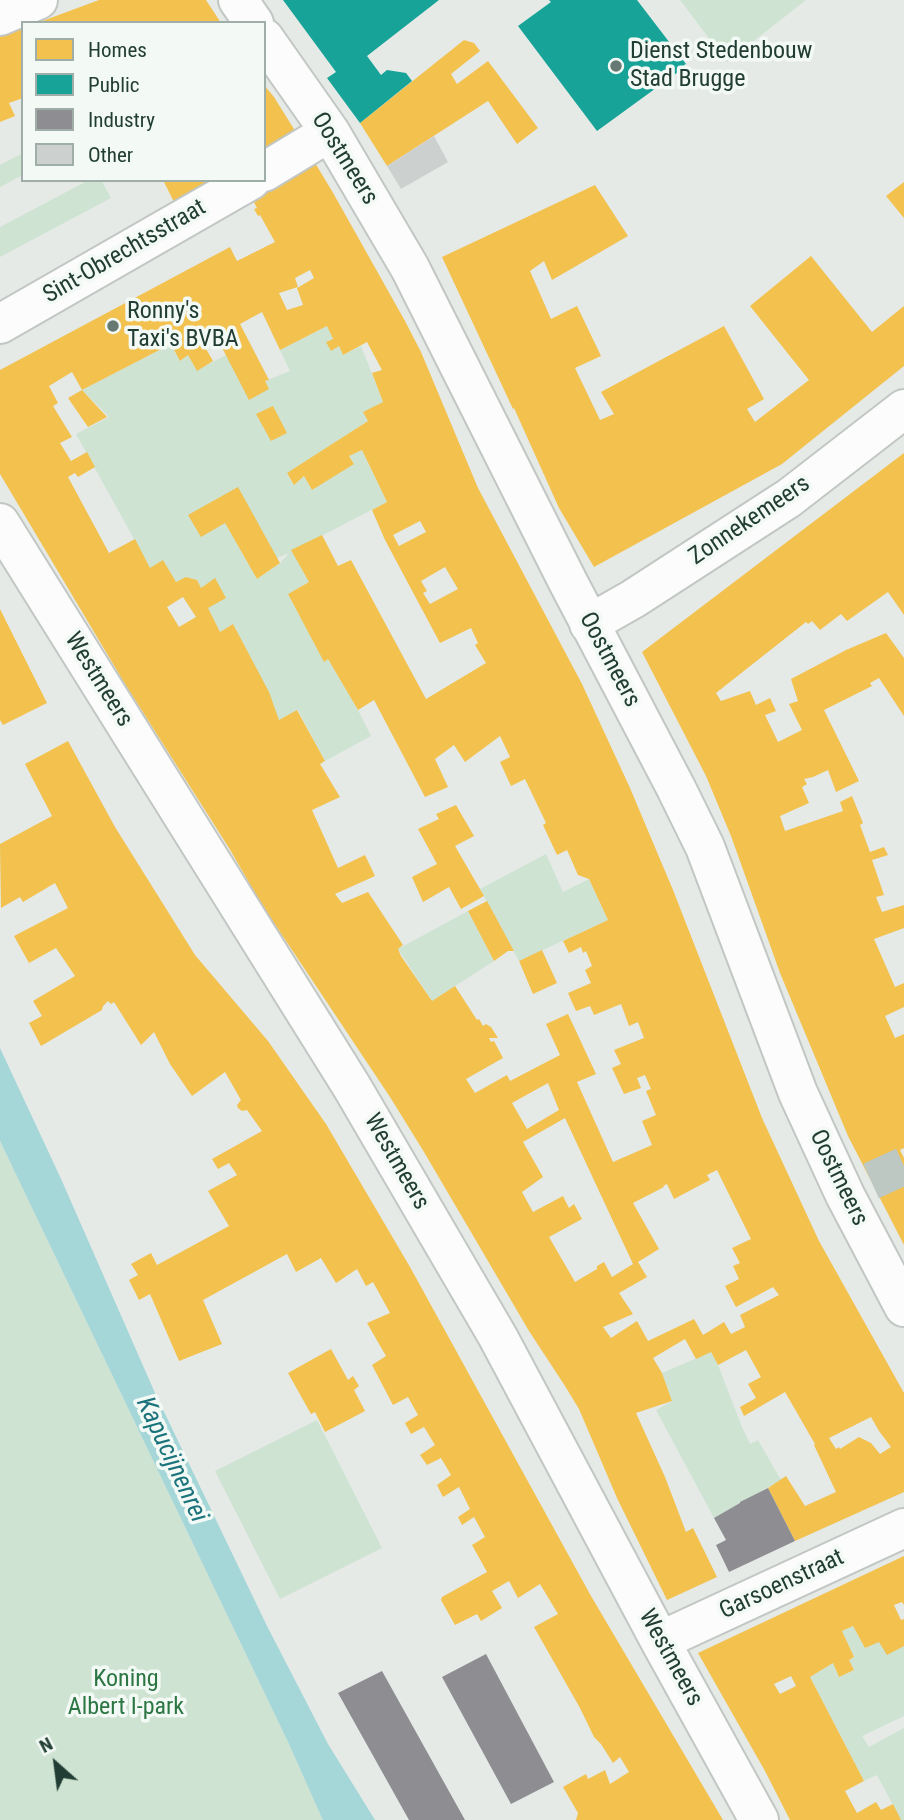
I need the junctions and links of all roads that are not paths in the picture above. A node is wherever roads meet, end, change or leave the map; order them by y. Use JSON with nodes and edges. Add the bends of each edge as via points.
{"nodes":[{"id":1,"x":38,"y":0,"type":"edge"},
{"id":2,"x":238,"y":0,"type":"edge"},
{"id":3,"x":0,"y":16,"type":"edge"},
{"id":4,"x":253,"y":21,"type":"edge"},
{"id":5,"x":266,"y":41,"type":"edge"},
{"id":6,"x":330,"y":132,"type":"junction"},
{"id":7,"x":266,"y":171,"type":"edge"},
{"id":8,"x":248,"y":182,"type":"edge"},
{"id":9,"x":0,"y":324,"type":"edge"},
{"id":10,"x":904,"y":409,"type":"edge"},
{"id":11,"x":0,"y":523,"type":"edge"},
{"id":12,"x":589,"y":624,"type":"junction"},
{"id":13,"x":904,"y":1307,"type":"edge"},
{"id":14,"x":904,"y":1528,"type":"edge"},
{"id":15,"x":660,"y":1641,"type":"junction"},
{"id":16,"x":758,"y":1820,"type":"edge"}],
"edges":[{"from":1,"to":3,"type":"street"},
{"from":2,"to":4,"type":"street"},
{"from":5,"to":6,"type":"street","name":"Oostmeers"},
{"from":6,"to":7,"type":"street"},
{"from":6,"to":12,"type":"street","name":"Oostmeers","via":[[410,268]]},
{"from":8,"to":9,"type":"street","name":"Sint-Obrechtsstraat"},
{"from":10,"to":12,"type":"street","name":"Zonnekemeers","via":[[789,498]]},
{"from":11,"to":15,"type":"street","name":"Westmeers","via":[[352,1087],[498,1337]]},
{"from":12,"to":13,"type":"street","name":"Oostmeers","via":[[705,847],[798,1093],[858,1188]]},
{"from":14,"to":15,"type":"street","name":"Garsoenstraat"},
{"from":15,"to":16,"type":"street","name":"Westmeers"}]}
